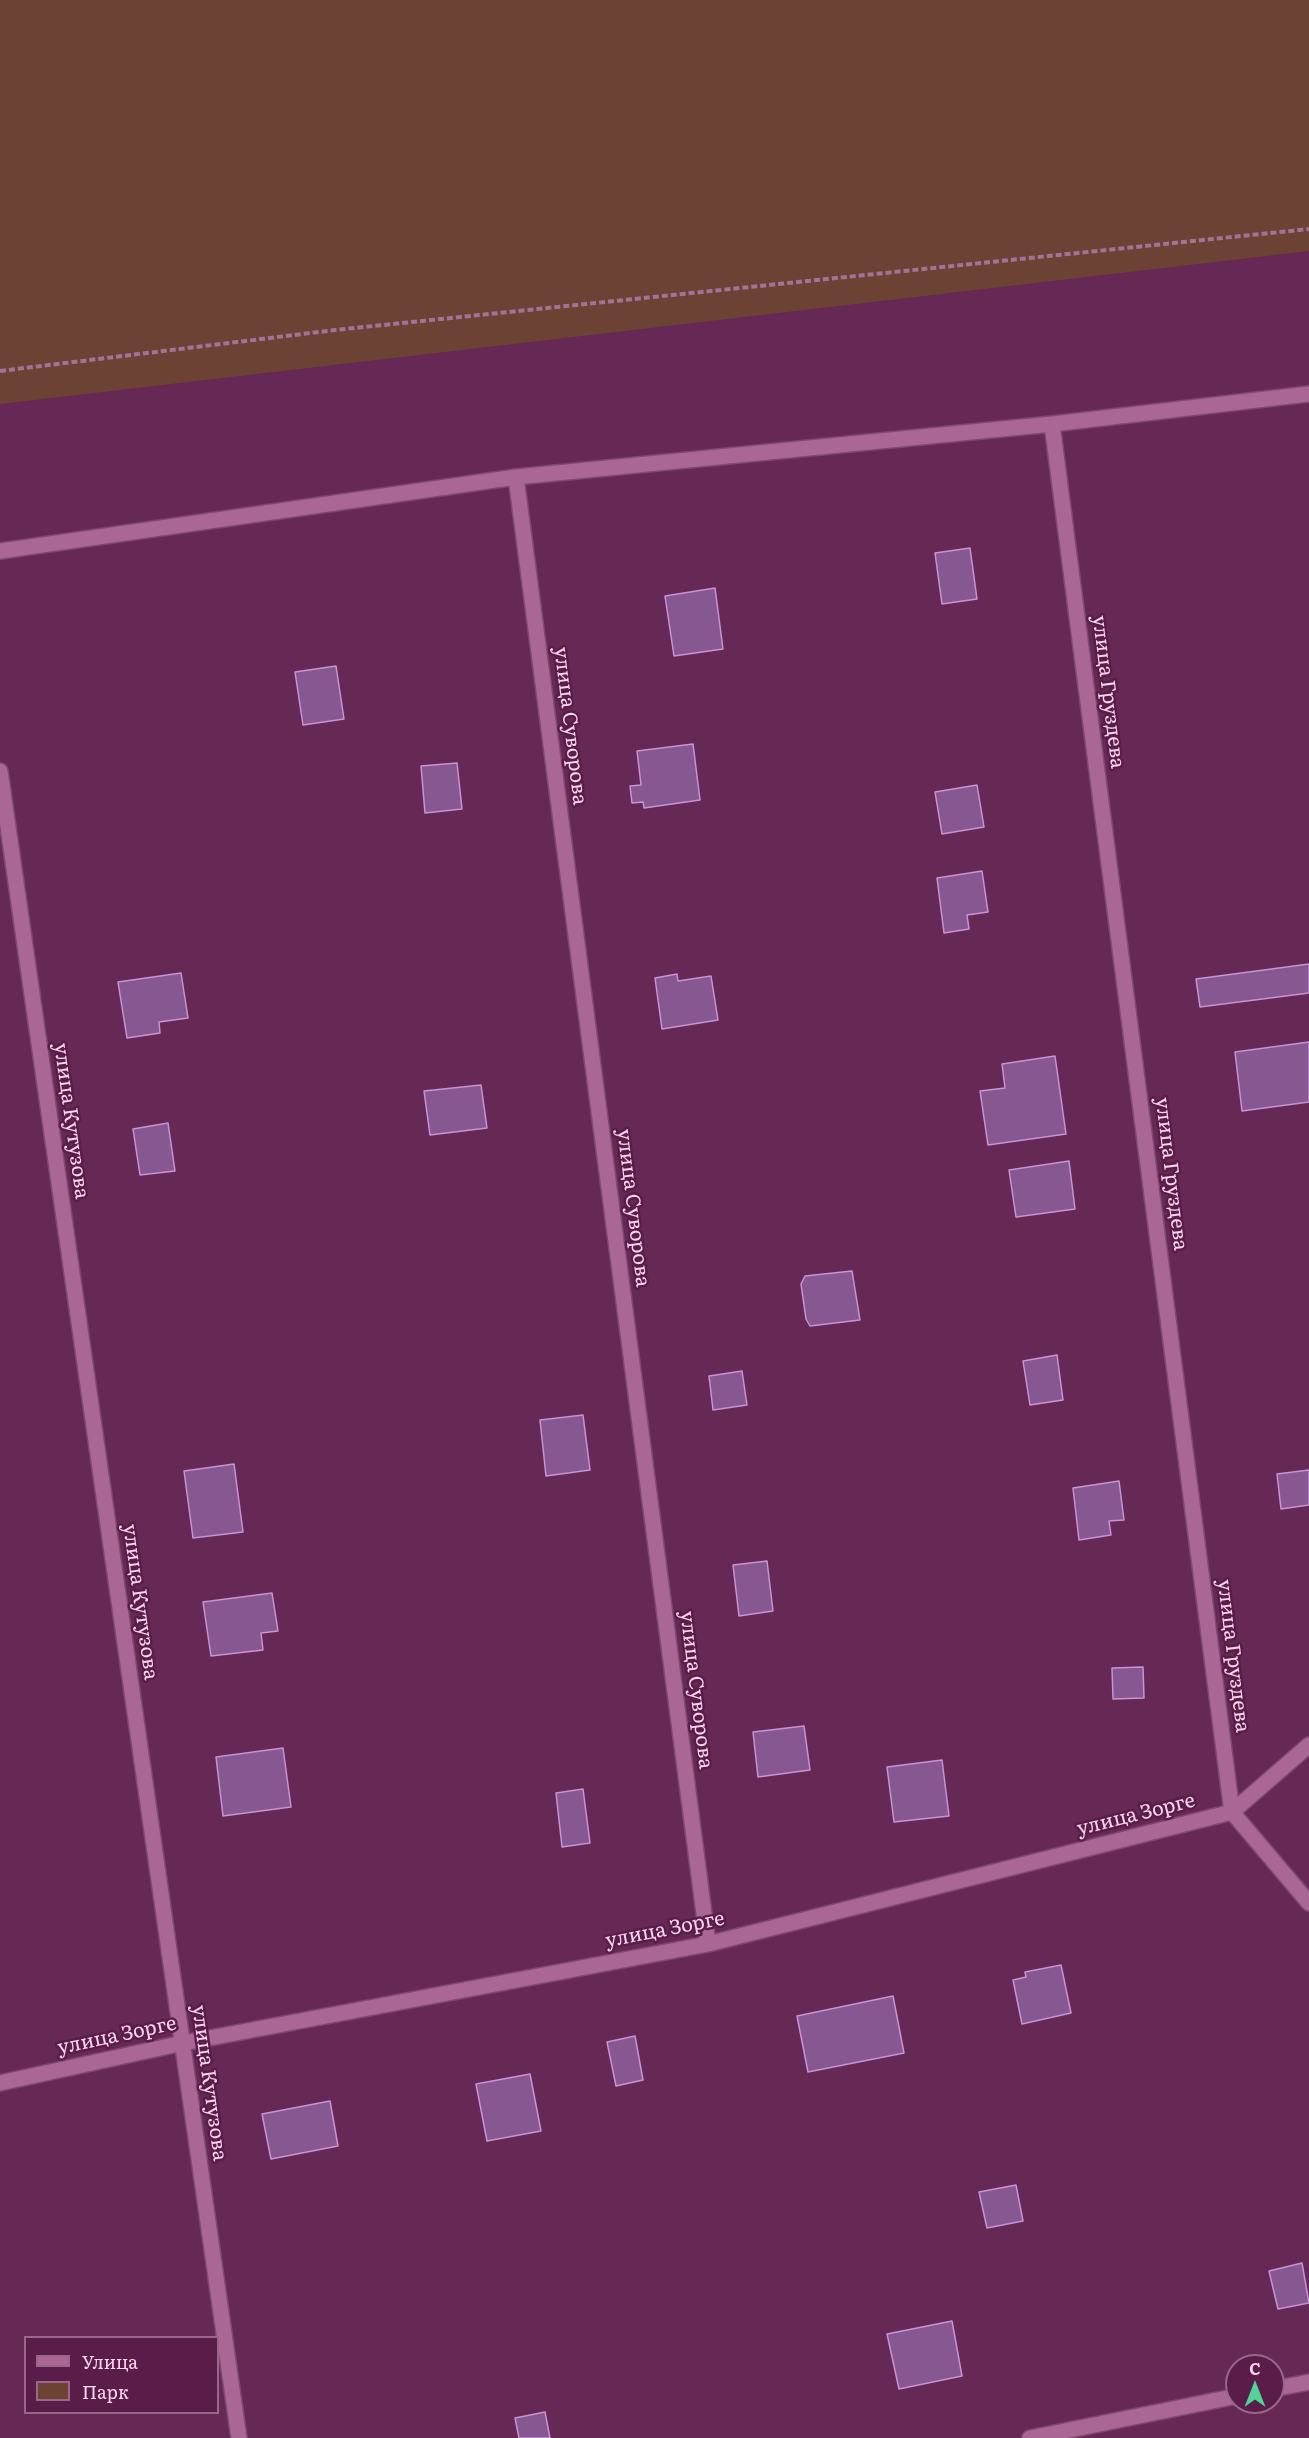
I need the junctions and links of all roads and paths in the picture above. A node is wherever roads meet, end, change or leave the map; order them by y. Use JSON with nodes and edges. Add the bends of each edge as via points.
{"nodes":[{"id":1,"x":1309,"y":229,"type":"edge"},
{"id":2,"x":0,"y":371,"type":"edge"},
{"id":3,"x":1309,"y":394,"type":"edge"},
{"id":4,"x":1052,"y":424,"type":"junction"},
{"id":5,"x":516,"y":477,"type":"junction"},
{"id":6,"x":0,"y":551,"type":"edge"},
{"id":7,"x":0,"y":771,"type":"edge"},
{"id":8,"x":1309,"y":1745,"type":"edge"},
{"id":9,"x":1232,"y":1812,"type":"junction"},
{"id":10,"x":1309,"y":1902,"type":"edge"},
{"id":11,"x":708,"y":1944,"type":"junction"},
{"id":12,"x":183,"y":2043,"type":"junction"},
{"id":13,"x":0,"y":2083,"type":"edge"},
{"id":14,"x":1309,"y":2382,"type":"edge"},
{"id":15,"x":1285,"y":2387,"type":"edge"},
{"id":16,"x":1225,"y":2398,"type":"edge"},
{"id":17,"x":239,"y":2438,"type":"edge"},
{"id":18,"x":1030,"y":2438,"type":"edge"}],
"edges":[{"from":1,"to":2,"type":"path","via":[[335,330]]},
{"from":3,"to":4,"type":"street"},
{"from":4,"to":5,"type":"street"},
{"from":4,"to":9,"type":"street","name":"улица Груздева"},
{"from":5,"to":6,"type":"street"},
{"from":5,"to":11,"type":"street","name":"улица Суворова"},
{"from":7,"to":12,"type":"street","name":"улица Кутузова"},
{"from":8,"to":9,"type":"street","name":"улица Зорге"},
{"from":9,"to":10,"type":"street"},
{"from":9,"to":11,"type":"street","name":"улица Зорге"},
{"from":11,"to":12,"type":"street","name":"улица Зорге"},
{"from":12,"to":13,"type":"street","name":"улица Зорге"},
{"from":12,"to":17,"type":"street","name":"улица Кутузова"},
{"from":14,"to":15,"type":"street"},
{"from":16,"to":18,"type":"street"}]}
